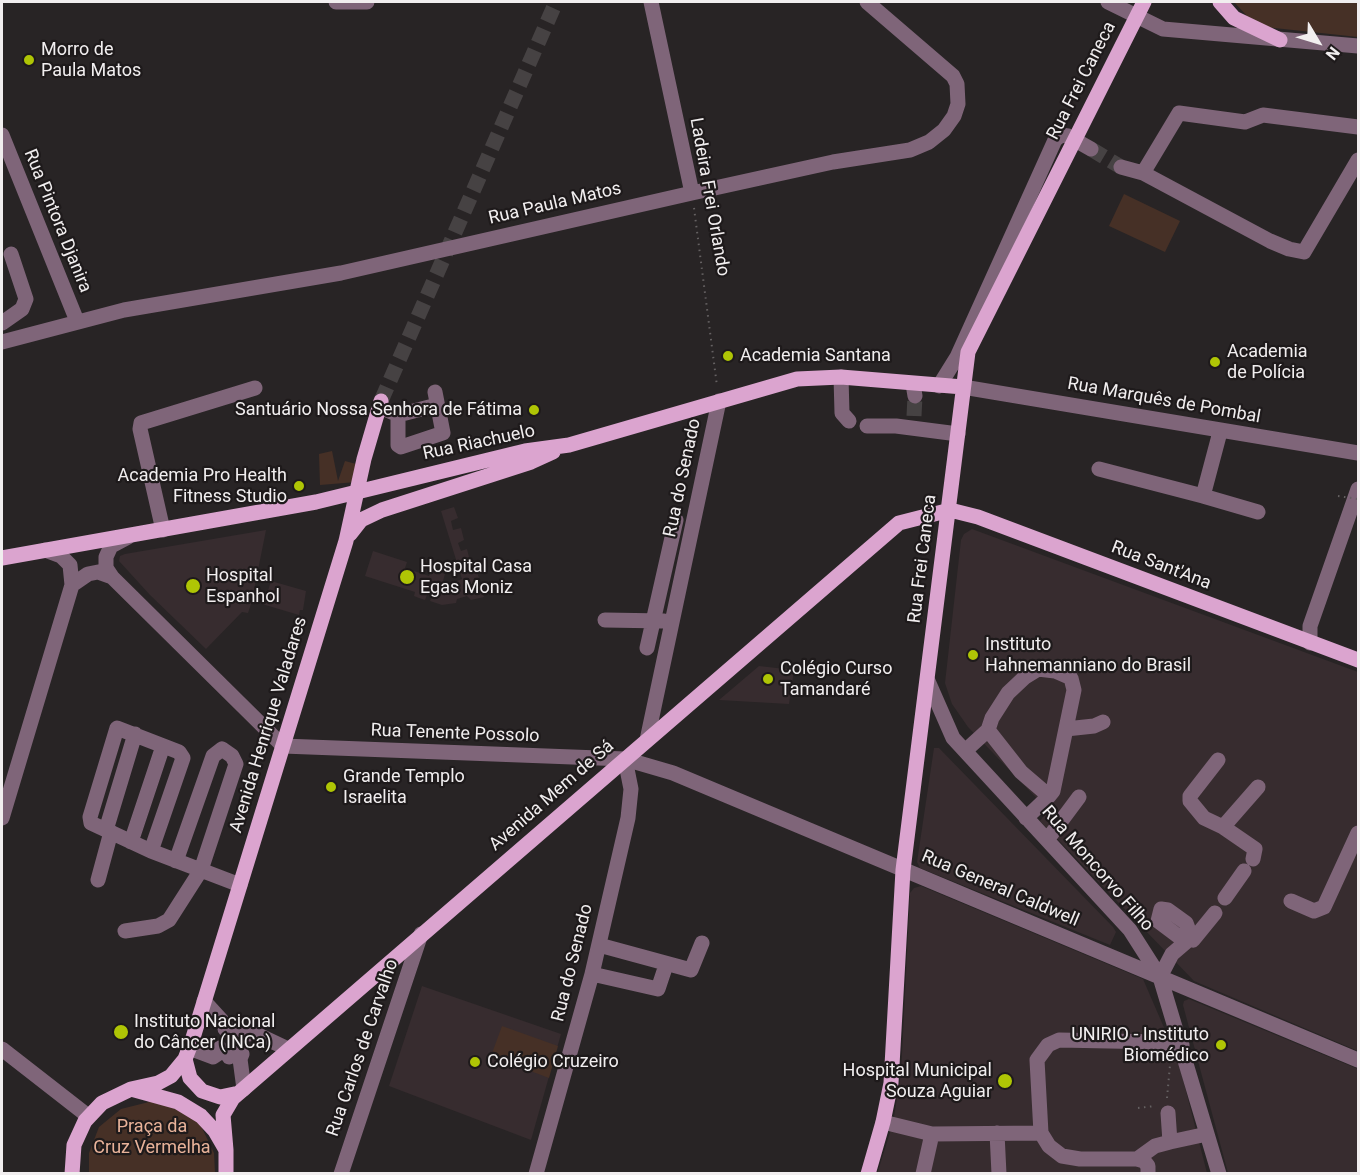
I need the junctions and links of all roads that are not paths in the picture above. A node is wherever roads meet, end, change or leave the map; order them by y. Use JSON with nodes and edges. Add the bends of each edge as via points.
{"nodes":[{"id":1,"x":336,"y":2,"type":"edge"},
{"id":2,"x":367,"y":2,"type":"edge"},
{"id":3,"x":651,"y":2,"type":"edge"},
{"id":4,"x":867,"y":2,"type":"edge"},
{"id":5,"x":1108,"y":2,"type":"edge"},
{"id":6,"x":1144,"y":2,"type":"edge"},
{"id":7,"x":1220,"y":2,"type":"edge"},
{"id":8,"x":1136,"y":18,"type":"junction"},
{"id":9,"x":1280,"y":40,"type":"junction"},
{"id":10,"x":1359,"y":46,"type":"edge"},
{"id":11,"x":1359,"y":127,"type":"edge"},
{"id":12,"x":2,"y":135,"type":"edge"},
{"id":13,"x":1074,"y":139,"type":"junction"},
{"id":14,"x":1091,"y":149,"type":"tunnel mouth"},
{"id":15,"x":1359,"y":160,"type":"edge"},
{"id":16,"x":1121,"y":167,"type":"tunnel mouth"},
{"id":17,"x":1143,"y":173,"type":"junction"},
{"id":18,"x":692,"y":192,"type":"junction"},
{"id":19,"x":11,"y":254,"type":"dead end"},
{"id":20,"x":77,"y":321,"type":"junction"},
{"id":21,"x":2,"y":323,"type":"edge"},
{"id":22,"x":2,"y":341,"type":"edge"},
{"id":23,"x":841,"y":377,"type":"junction"},
{"id":24,"x":939,"y":386,"type":"junction"},
{"id":25,"x":963,"y":387,"type":"junction"},
{"id":26,"x":255,"y":388,"type":"dead end"},
{"id":27,"x":719,"y":401,"type":"junction"},
{"id":28,"x":381,"y":404,"type":"joint"},
{"id":29,"x":398,"y":415,"type":"junction"},
{"id":30,"x":849,"y":422,"type":"dead end"},
{"id":31,"x":867,"y":426,"type":"dead end"},
{"id":32,"x":1220,"y":432,"type":"junction"},
{"id":33,"x":958,"y":434,"type":"junction"},
{"id":34,"x":569,"y":445,"type":"junction"},
{"id":35,"x":1359,"y":453,"type":"edge"},
{"id":36,"x":1099,"y":469,"type":"dead end"},
{"id":37,"x":1359,"y":489,"type":"edge"},
{"id":38,"x":358,"y":492,"type":"junction"},
{"id":39,"x":1203,"y":496,"type":"junction"},
{"id":40,"x":950,"y":510,"type":"junction"},
{"id":41,"x":1258,"y":512,"type":"dead end"},
{"id":42,"x":675,"y":520,"type":"dead end"},
{"id":43,"x":163,"y":530,"type":"junction"},
{"id":44,"x":131,"y":535,"type":"junction"},
{"id":45,"x":346,"y":541,"type":"junction"},
{"id":46,"x":671,"y":543,"type":"junction"},
{"id":47,"x":689,"y":545,"type":"junction"},
{"id":48,"x":45,"y":549,"type":"junction"},
{"id":49,"x":2,"y":558,"type":"edge"},
{"id":50,"x":112,"y":577,"type":"junction"},
{"id":51,"x":72,"y":585,"type":"junction"},
{"id":52,"x":606,"y":620,"type":"dead end"},
{"id":53,"x":655,"y":621,"type":"junction"},
{"id":54,"x":673,"y":622,"type":"junction"},
{"id":55,"x":1310,"y":643,"type":"junction"},
{"id":56,"x":647,"y":648,"type":"dead end"},
{"id":57,"x":1359,"y":660,"type":"edge"},
{"id":58,"x":928,"y":681,"type":"junction"},
{"id":59,"x":1103,"y":722,"type":"dead end"},
{"id":60,"x":1066,"y":729,"type":"junction"},
{"id":61,"x":988,"y":730,"type":"junction"},
{"id":62,"x":647,"y":740,"type":"junction"},
{"id":63,"x":163,"y":746,"type":"junction"},
{"id":64,"x":283,"y":746,"type":"junction"},
{"id":65,"x":965,"y":751,"type":"junction"},
{"id":66,"x":625,"y":759,"type":"junction"},
{"id":67,"x":1218,"y":760,"type":"dead end"},
{"id":68,"x":154,"y":775,"type":"junction"},
{"id":69,"x":176,"y":781,"type":"junction"},
{"id":70,"x":1258,"y":787,"type":"dead end"},
{"id":71,"x":147,"y":795,"type":"junction"},
{"id":72,"x":1049,"y":796,"type":"junction"},
{"id":73,"x":1079,"y":797,"type":"dead end"},
{"id":74,"x":168,"y":802,"type":"junction"},
{"id":75,"x":2,"y":818,"type":"edge"},
{"id":76,"x":1026,"y":818,"type":"junction"},
{"id":77,"x":1223,"y":827,"type":"junction"},
{"id":78,"x":108,"y":831,"type":"junction"},
{"id":79,"x":1359,"y":833,"type":"edge"},
{"id":80,"x":1047,"y":840,"type":"junction"},
{"id":81,"x":131,"y":842,"type":"junction"},
{"id":82,"x":151,"y":851,"type":"junction"},
{"id":83,"x":176,"y":861,"type":"junction"},
{"id":84,"x":201,"y":870,"type":"junction"},
{"id":85,"x":903,"y":870,"type":"junction"},
{"id":86,"x":98,"y":880,"type":"dead end"},
{"id":87,"x":240,"y":885,"type":"junction"},
{"id":88,"x":1225,"y":898,"type":"dead end"},
{"id":89,"x":1291,"y":901,"type":"dead end"},
{"id":90,"x":1215,"y":913,"type":"dead end"},
{"id":91,"x":125,"y":931,"type":"dead end"},
{"id":92,"x":421,"y":934,"type":"junction"},
{"id":93,"x":702,"y":943,"type":"dead end"},
{"id":94,"x":599,"y":945,"type":"junction"},
{"id":95,"x":666,"y":965,"type":"junction"},
{"id":96,"x":592,"y":974,"type":"junction"},
{"id":97,"x":1160,"y":977,"type":"junction"},
{"id":98,"x":204,"y":1001,"type":"junction"},
{"id":99,"x":1182,"y":1045,"type":"junction"},
{"id":100,"x":2,"y":1049,"type":"edge"},
{"id":101,"x":288,"y":1049,"type":"junction"},
{"id":102,"x":187,"y":1053,"type":"junction"},
{"id":103,"x":1359,"y":1060,"type":"edge"},
{"id":104,"x":131,"y":1089,"type":"junction"},
{"id":105,"x":241,"y":1091,"type":"junction"},
{"id":106,"x":1166,"y":1109,"type":"road end"},
{"id":107,"x":88,"y":1116,"type":"junction"},
{"id":108,"x":884,"y":1122,"type":"junction"},
{"id":109,"x":997,"y":1133,"type":"junction"},
{"id":110,"x":1041,"y":1133,"type":"junction"},
{"id":111,"x":932,"y":1134,"type":"junction"},
{"id":112,"x":1207,"y":1134,"type":"junction"},
{"id":113,"x":1170,"y":1142,"type":"junction"},
{"id":114,"x":226,"y":1150,"type":"junction"},
{"id":115,"x":1137,"y":1159,"type":"junction"},
{"id":116,"x":72,"y":1173,"type":"edge"},
{"id":117,"x":226,"y":1173,"type":"edge"},
{"id":118,"x":341,"y":1173,"type":"edge"},
{"id":119,"x":536,"y":1173,"type":"edge"},
{"id":120,"x":868,"y":1173,"type":"edge"},
{"id":121,"x":923,"y":1173,"type":"edge"},
{"id":122,"x":999,"y":1173,"type":"edge"},
{"id":123,"x":1148,"y":1173,"type":"edge"},
{"id":124,"x":1219,"y":1173,"type":"edge"}],
"edges":[{"from":1,"to":2,"type":"street"},
{"from":3,"to":18,"type":"street","name":"Ladeira Frei Orlando"},
{"from":4,"to":18,"type":"street","name":"Rua Paula Matos","via":[[953,76],[959,94],[954,116],[944,130],[910,150]]},
{"from":5,"to":8,"type":"street","name":"Rua Frei Caneca"},
{"from":6,"to":8,"type":"main road"},
{"from":7,"to":9,"type":"main road","via":[[1234,18]]},
{"from":8,"to":9,"type":"street","via":[[1163,29]]},
{"from":8,"to":13,"type":"main road","name":"Rua Frei Caneca"},
{"from":9,"to":10,"type":"street"},
{"from":11,"to":17,"type":"street","via":[[1263,115],[1245,122],[1179,113]]},
{"from":12,"to":20,"type":"street","name":"Rua Pintora Djanira"},
{"from":13,"to":14,"type":"street"},
{"from":13,"to":24,"type":"street","via":[[1061,135],[1055,140],[957,357]]},
{"from":13,"to":25,"type":"main road","name":"Rua Frei Caneca","via":[[968,352]]},
{"from":15,"to":17,"type":"street","via":[[1304,252],[1270,241]]},
{"from":16,"to":17,"type":"street"},
{"from":18,"to":20,"type":"street","name":"Rua Paula Matos","via":[[341,273]]},
{"from":19,"to":21,"type":"street","via":[[26,299],[22,309]]},
{"from":20,"to":22,"type":"street","name":"Rua Paula Matos"},
{"from":23,"to":24,"type":"main road","name":"Rua Riachuelo","via":[[914,390]]},
{"from":23,"to":27,"type":"main road","name":"Rua Riachuelo","via":[[797,379]]},
{"from":23,"to":30,"type":"street","via":[[842,413]]},
{"from":24,"to":25,"type":"main road","name":"Rua Riachuelo"},
{"from":25,"to":32,"type":"street","name":"Rua Marquês de Pombal"},
{"from":25,"to":33,"type":"main road","name":"Rua Frei Caneca"},
{"from":26,"to":43,"type":"street","via":[[140,425]]},
{"from":27,"to":34,"type":"main road","name":"Rua Riachuelo"},
{"from":27,"to":47,"type":"street","name":"Rua do Senado"},
{"from":28,"to":29,"type":"street"},
{"from":28,"to":38,"type":"main road","name":"Avenida Henrique Valadares"},
{"from":29,"to":29,"type":"street","via":[[436,398],[443,432],[398,446]]},
{"from":31,"to":33,"type":"street","via":[[917,422]]},
{"from":32,"to":35,"type":"street","name":"Rua Marquês de Pombal"},
{"from":32,"to":39,"type":"street"},
{"from":33,"to":40,"type":"main road","name":"Rua Frei Caneca"},
{"from":34,"to":38,"type":"main road","name":"Rua Riachuelo","via":[[525,451]]},
{"from":34,"to":45,"type":"main road","via":[[531,462],[382,510],[361,520]]},
{"from":36,"to":39,"type":"street"},
{"from":37,"to":55,"type":"street","via":[[1310,626]]},
{"from":38,"to":43,"type":"main road","name":"Rua Riachuelo"},
{"from":38,"to":45,"type":"main road","name":"Avenida Henrique Valadares"},
{"from":39,"to":41,"type":"street"},
{"from":40,"to":55,"type":"main road","name":"Rua Sant'Ana","via":[[978,517]]},
{"from":40,"to":58,"type":"main road","name":"Rua Frei Caneca"},
{"from":40,"to":62,"type":"main road","name":"Avenida Mem de Sá","via":[[899,523]]},
{"from":42,"to":46,"type":"street"},
{"from":43,"to":44,"type":"main road","name":"Rua Riachuelo"},
{"from":44,"to":48,"type":"main road","name":"Rua Riachuelo"},
{"from":44,"to":50,"type":"street","via":[[111,546],[106,557],[106,568]]},
{"from":45,"to":64,"type":"main road","name":"Avenida Henrique Valadares"},
{"from":46,"to":47,"type":"street"},
{"from":46,"to":53,"type":"street"},
{"from":47,"to":54,"type":"street","name":"Rua do Senado"},
{"from":48,"to":49,"type":"main road","name":"Rua Riachuelo"},
{"from":48,"to":51,"type":"street","via":[[70,564]]},
{"from":50,"to":51,"type":"street","via":[[98,572],[88,574]]},
{"from":50,"to":64,"type":"street"},
{"from":51,"to":75,"type":"street"},
{"from":52,"to":53,"type":"street"},
{"from":53,"to":54,"type":"street"},
{"from":53,"to":56,"type":"street"},
{"from":54,"to":62,"type":"street","name":"Rua do Senado"},
{"from":55,"to":57,"type":"main road","name":"Rua Sant'Ana"},
{"from":58,"to":65,"type":"street","name":"Rua Moncorvo Filho","via":[[953,738]]},
{"from":58,"to":85,"type":"main road","name":"Rua Frei Caneca"},
{"from":59,"to":60,"type":"street"},
{"from":60,"to":61,"type":"street","via":[[1074,683],[1055,671],[1038,669],[1008,693]]},
{"from":60,"to":72,"type":"street","via":[[1056,782]]},
{"from":61,"to":65,"type":"street"},
{"from":61,"to":72,"type":"street","via":[[1021,772]]},
{"from":62,"to":66,"type":"main road","name":"Avenida Mem de Sá"},
{"from":63,"to":68,"type":"street"},
{"from":63,"to":69,"type":"street","via":[[179,752],[183,758]]},
{"from":63,"to":78,"type":"street","via":[[135,734]]},
{"from":64,"to":66,"type":"street","name":"Rua Tenente Possolo"},
{"from":64,"to":87,"type":"main road","name":"Avenida Henrique Valadares"},
{"from":65,"to":76,"type":"street","name":"Rua Moncorvo Filho"},
{"from":66,"to":85,"type":"street","name":"Rua General Caldwell","via":[[673,773]]},
{"from":66,"to":92,"type":"main road","name":"Avenida Mem de Sá"},
{"from":66,"to":94,"type":"street","name":"Rua do Senado","via":[[631,789],[628,818]]},
{"from":67,"to":77,"type":"street","via":[[1190,799],[1204,818]]},
{"from":68,"to":69,"type":"street"},
{"from":68,"to":71,"type":"street"},
{"from":69,"to":74,"type":"street"},
{"from":70,"to":77,"type":"street"},
{"from":71,"to":74,"type":"street"},
{"from":71,"to":81,"type":"street"},
{"from":72,"to":76,"type":"street"},
{"from":73,"to":80,"type":"street"},
{"from":74,"to":82,"type":"street"},
{"from":76,"to":80,"type":"street","name":"Rua Moncorvo Filho"},
{"from":77,"to":88,"type":"street","via":[[1255,849]]},
{"from":78,"to":81,"type":"street"},
{"from":78,"to":86,"type":"street"},
{"from":79,"to":89,"type":"street","via":[[1324,907],[1314,911]]},
{"from":80,"to":97,"type":"street","name":"Rua Moncorvo Filho","via":[[1130,930]]},
{"from":81,"to":82,"type":"street"},
{"from":82,"to":83,"type":"street"},
{"from":83,"to":84,"type":"street"},
{"from":83,"to":84,"type":"street","via":[[213,756],[222,749],[236,764]]},
{"from":84,"to":87,"type":"street"},
{"from":84,"to":91,"type":"street","via":[[169,920],[158,926]]},
{"from":85,"to":97,"type":"street","name":"Rua General Caldwell"},
{"from":85,"to":108,"type":"main road","name":"Rua Frei Caneca","via":[[891,1083]]},
{"from":87,"to":98,"type":"main road","name":"Avenida Henrique Valadares"},
{"from":90,"to":97,"type":"street","via":[[1200,934],[1172,954]]},
{"from":92,"to":101,"type":"main road","name":"Avenida Mem de Sá"},
{"from":92,"to":118,"type":"street","name":"Rua Carlos de Carvalho"},
{"from":93,"to":95,"type":"street","via":[[691,970]]},
{"from":94,"to":95,"type":"street"},
{"from":94,"to":96,"type":"street","name":"Rua do Senado"},
{"from":95,"to":96,"type":"street","via":[[658,989]]},
{"from":96,"to":119,"type":"street","name":"Rua do Senado"},
{"from":97,"to":99,"type":"street","name":"Rua Moncorvo Filho"},
{"from":97,"to":103,"type":"street","name":"Rua General Caldwell"},
{"from":98,"to":101,"type":"street","via":[[238,1030]]},
{"from":98,"to":102,"type":"main road","name":"Avenida Henrique Valadares"},
{"from":99,"to":110,"type":"street","via":[[1059,1040],[1048,1045],[1037,1060]]},
{"from":99,"to":112,"type":"street","name":"Rua Moncorvo Filho"},
{"from":100,"to":107,"type":"street"},
{"from":101,"to":105,"type":"main road","name":"Avenida Mem de Sá"},
{"from":102,"to":104,"type":"main road","via":[[167,1079]]},
{"from":102,"to":105,"type":"street","via":[[213,1057],[230,1054]]},
{"from":102,"to":105,"type":"main road","via":[[190,1078],[202,1091],[220,1096]]},
{"from":104,"to":107,"type":"main road","via":[[111,1096]]},
{"from":104,"to":114,"type":"main road","via":[[171,1099],[195,1112],[215,1131]]},
{"from":105,"to":114,"type":"main road","name":"Avenida Mem de Sá","via":[[228,1103],[223,1115]]},
{"from":106,"to":113,"type":"street"},
{"from":107,"to":116,"type":"main road","via":[[74,1145]]},
{"from":108,"to":111,"type":"street"},
{"from":108,"to":120,"type":"main road","name":"Rua Frei Caneca"},
{"from":109,"to":110,"type":"street"},
{"from":109,"to":111,"type":"street"},
{"from":109,"to":122,"type":"street"},
{"from":110,"to":115,"type":"street","via":[[1062,1156]]},
{"from":111,"to":121,"type":"street"},
{"from":112,"to":113,"type":"street"},
{"from":112,"to":124,"type":"street","name":"Rua Moncorvo Filho"},
{"from":113,"to":115,"type":"street","via":[[1155,1146]]},
{"from":114,"to":117,"type":"main road"},
{"from":115,"to":123,"type":"street","via":[[1144,1161]]}]}
